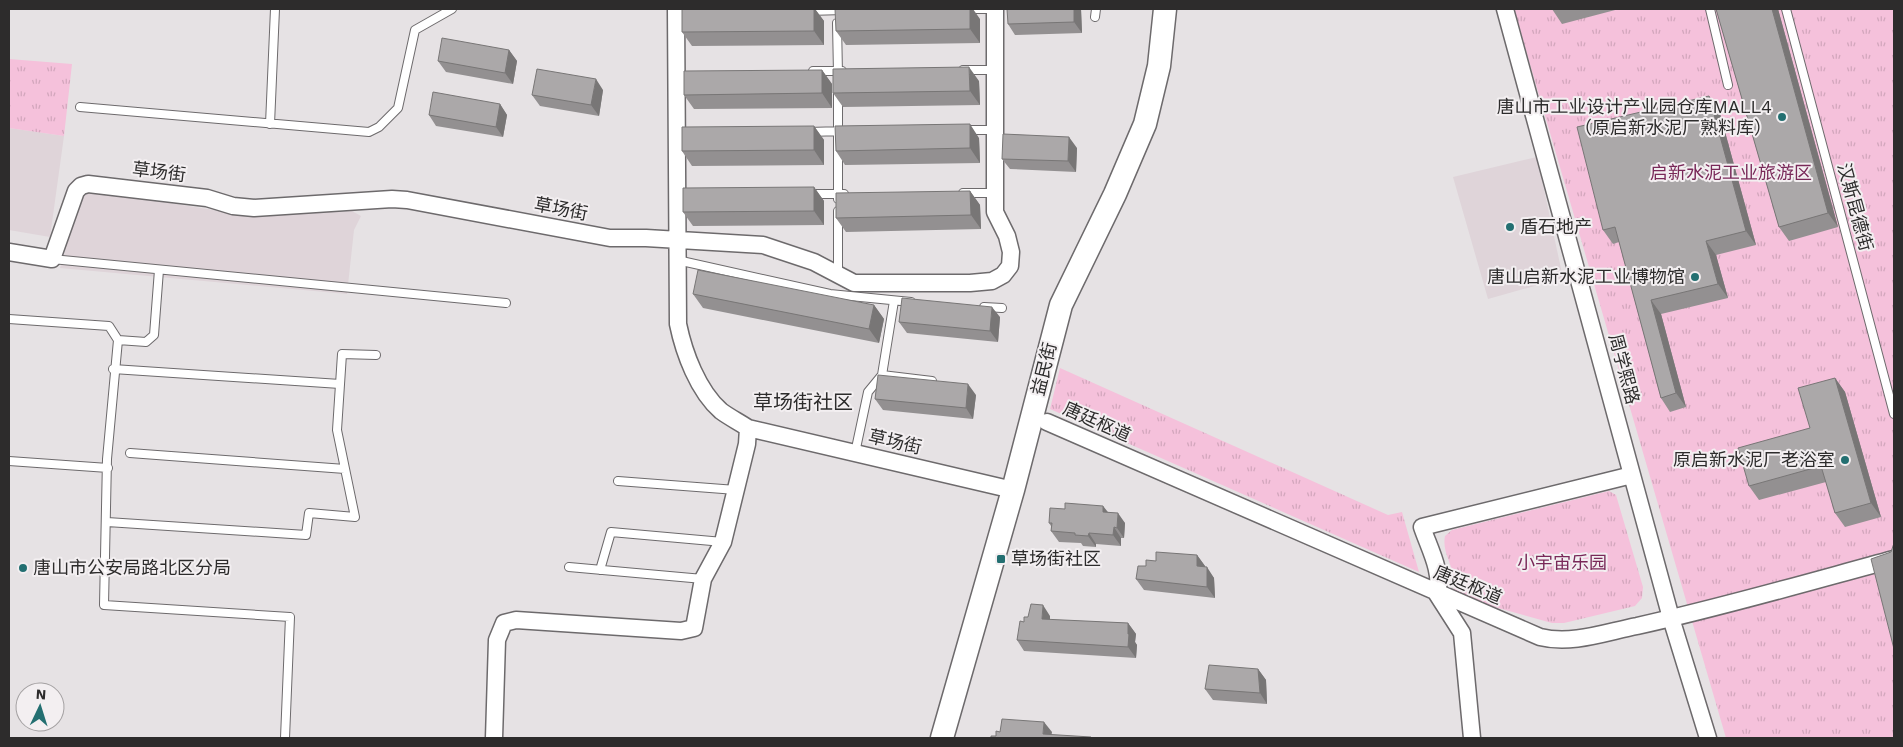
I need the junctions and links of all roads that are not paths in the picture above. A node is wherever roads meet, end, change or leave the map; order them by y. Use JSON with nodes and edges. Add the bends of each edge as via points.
{"nodes":[{"id":1,"x":275,"y":9,"type":"edge"},
{"id":2,"x":452,"y":9,"type":"edge"},
{"id":3,"x":996,"y":9,"type":"edge"},
{"id":4,"x":1166,"y":9,"type":"edge"},
{"id":5,"x":1505,"y":9,"type":"edge"},
{"id":6,"x":1710,"y":9,"type":"edge"},
{"id":7,"x":1786,"y":9,"type":"edge"},
{"id":8,"x":837,"y":10,"type":"edge"},
{"id":9,"x":857,"y":10,"type":"edge"},
{"id":10,"x":956,"y":10,"type":"edge"},
{"id":11,"x":679,"y":11,"type":"edge"},
{"id":12,"x":799,"y":11,"type":"edge"},
{"id":13,"x":956,"y":70,"type":"edge"},
{"id":14,"x":995,"y":70,"type":"junction"},
{"id":15,"x":838,"y":71,"type":"junction"},
{"id":16,"x":847,"y":71,"type":"edge"},
{"id":17,"x":800,"y":72,"type":"edge"},
{"id":18,"x":1728,"y":85,"type":"dead end"},
{"id":19,"x":80,"y":107,"type":"dead end"},
{"id":20,"x":270,"y":124,"type":"junction"},
{"id":21,"x":955,"y":130,"type":"edge"},
{"id":22,"x":994,"y":130,"type":"junction"},
{"id":23,"x":838,"y":131,"type":"junction"},
{"id":24,"x":857,"y":131,"type":"edge"},
{"id":25,"x":800,"y":132,"type":"edge"},
{"id":26,"x":955,"y":193,"type":"edge"},
{"id":27,"x":994,"y":193,"type":"junction"},
{"id":28,"x":800,"y":194,"type":"edge"},
{"id":29,"x":838,"y":194,"type":"junction"},
{"id":30,"x":857,"y":194,"type":"edge"},
{"id":31,"x":676,"y":241,"type":"junction"},
{"id":32,"x":9,"y":252,"type":"edge"},
{"id":33,"x":52,"y":259,"type":"junction"},
{"id":34,"x":677,"y":260,"type":"junction"},
{"id":35,"x":159,"y":270,"type":"junction"},
{"id":36,"x":838,"y":275,"type":"junction"},
{"id":37,"x":894,"y":301,"type":"junction"},
{"id":38,"x":506,"y":303,"type":"dead end"},
{"id":39,"x":923,"y":303,"type":"edge"},
{"id":40,"x":972,"y":306,"type":"edge"},
{"id":41,"x":1002,"y":308,"type":"dead end"},
{"id":42,"x":9,"y":319,"type":"edge"},
{"id":43,"x":118,"y":340,"type":"junction"},
{"id":44,"x":376,"y":355,"type":"dead end"},
{"id":45,"x":114,"y":369,"type":"junction"},
{"id":46,"x":882,"y":375,"type":"junction"},
{"id":47,"x":945,"y":382,"type":"edge"},
{"id":48,"x":340,"y":384,"type":"junction"},
{"id":49,"x":1894,"y":414,"type":"edge"},
{"id":50,"x":1047,"y":422,"type":"dead end"},
{"id":51,"x":748,"y":428,"type":"junction"},
{"id":52,"x":130,"y":453,"type":"dead end"},
{"id":53,"x":855,"y":453,"type":"junction"},
{"id":54,"x":9,"y":462,"type":"edge"},
{"id":55,"x":108,"y":468,"type":"junction"},
{"id":56,"x":345,"y":468,"type":"junction"},
{"id":57,"x":1632,"y":475,"type":"junction"},
{"id":58,"x":618,"y":481,"type":"dead end"},
{"id":59,"x":736,"y":490,"type":"junction"},
{"id":60,"x":1013,"y":490,"type":"junction"},
{"id":61,"x":107,"y":522,"type":"junction"},
{"id":62,"x":723,"y":542,"type":"junction"},
{"id":63,"x":1894,"y":559,"type":"edge"},
{"id":64,"x":568,"y":567,"type":"dead end"},
{"id":65,"x":600,"y":570,"type":"junction"},
{"id":66,"x":703,"y":578,"type":"junction"},
{"id":67,"x":1437,"y":594,"type":"junction"},
{"id":68,"x":1671,"y":618,"type":"junction"},
{"id":69,"x":285,"y":738,"type":"edge"},
{"id":70,"x":494,"y":738,"type":"edge"},
{"id":71,"x":942,"y":738,"type":"edge"},
{"id":72,"x":1472,"y":738,"type":"edge"},
{"id":73,"x":1708,"y":738,"type":"edge"}],
"edges":[{"from":1,"to":20,"type":"lane"},
{"from":2,"to":20,"type":"lane","via":[[415,30],[398,108],[379,127],[369,132]]},
{"from":3,"to":10,"type":"lane"},
{"from":3,"to":14,"type":"street"},
{"from":4,"to":60,"type":"street","name":"益民街","via":[[1159,66],[1145,124],[1061,305]]},
{"from":5,"to":57,"type":"street","name":"周学熙路"},
{"from":6,"to":18,"type":"lane"},
{"from":7,"to":49,"type":"lane","name":"汉斯昆德街"},
{"from":8,"to":9,"type":"lane"},
{"from":8,"to":12,"type":"lane"},
{"from":8,"to":15,"type":"lane"},
{"from":11,"to":31,"type":"street","via":[[681,195]]},
{"from":13,"to":14,"type":"lane"},
{"from":14,"to":22,"type":"street"},
{"from":15,"to":16,"type":"lane"},
{"from":15,"to":17,"type":"lane"},
{"from":15,"to":23,"type":"lane"},
{"from":19,"to":20,"type":"lane"},
{"from":21,"to":22,"type":"lane"},
{"from":22,"to":27,"type":"street"},
{"from":23,"to":24,"type":"lane"},
{"from":23,"to":25,"type":"lane"},
{"from":23,"to":29,"type":"lane"},
{"from":26,"to":27,"type":"lane"},
{"from":27,"to":36,"type":"street","via":[[995,212],[1011,252],[1010,266],[992,281],[854,282]]},
{"from":28,"to":29,"type":"lane"},
{"from":29,"to":30,"type":"lane"},
{"from":29,"to":36,"type":"lane"},
{"from":31,"to":33,"type":"street","name":"草场街","via":[[610,238],[406,200],[254,208],[207,198],[88,184],[76,191]]},
{"from":31,"to":34,"type":"street","name":"草场街"},
{"from":31,"to":36,"type":"street","via":[[763,245],[814,262]]},
{"from":32,"to":33,"type":"street"},
{"from":33,"to":35,"type":"lane"},
{"from":34,"to":37,"type":"lane","via":[[830,294]]},
{"from":34,"to":51,"type":"street","name":"草场街","via":[[678,324],[685,355],[720,410]]},
{"from":35,"to":38,"type":"lane"},
{"from":35,"to":43,"type":"lane","via":[[154,335],[146,342]]},
{"from":37,"to":39,"type":"lane"},
{"from":37,"to":46,"type":"lane"},
{"from":40,"to":41,"type":"lane"},
{"from":42,"to":43,"type":"lane","via":[[109,326]]},
{"from":43,"to":45,"type":"lane"},
{"from":44,"to":48,"type":"lane","via":[[342,354]]},
{"from":45,"to":48,"type":"lane"},
{"from":45,"to":55,"type":"lane"},
{"from":46,"to":47,"type":"lane"},
{"from":46,"to":53,"type":"lane","via":[[868,392]]},
{"from":48,"to":56,"type":"lane","via":[[338,430]]},
{"from":50,"to":67,"type":"street","name":"唐廷枢道"},
{"from":51,"to":53,"type":"street","name":"草场街"},
{"from":51,"to":59,"type":"street"},
{"from":52,"to":56,"type":"lane"},
{"from":53,"to":60,"type":"street","name":"草场街"},
{"from":54,"to":55,"type":"lane"},
{"from":55,"to":61,"type":"lane"},
{"from":56,"to":61,"type":"lane","via":[[354,517],[309,513],[306,536]]},
{"from":57,"to":67,"type":"street","via":[[1422,527],[1438,573]]},
{"from":57,"to":68,"type":"street","name":"周学熙路"},
{"from":58,"to":59,"type":"lane"},
{"from":59,"to":62,"type":"street"},
{"from":60,"to":71,"type":"street","name":"益民街"},
{"from":61,"to":69,"type":"lane","via":[[104,605],[290,617]]},
{"from":62,"to":65,"type":"lane","via":[[611,532]]},
{"from":62,"to":66,"type":"street"},
{"from":63,"to":68,"type":"street","name":"唐廷枢道"},
{"from":64,"to":65,"type":"lane"},
{"from":65,"to":66,"type":"lane"},
{"from":66,"to":70,"type":"street","via":[[694,628],[681,631],[516,620],[504,623],[497,640]]},
{"from":67,"to":68,"type":"street","name":"唐廷枢道","via":[[1553,640],[1572,640]]},
{"from":67,"to":72,"type":"street","via":[[1462,633]]},
{"from":68,"to":73,"type":"street","name":"周学熙路"}]}
